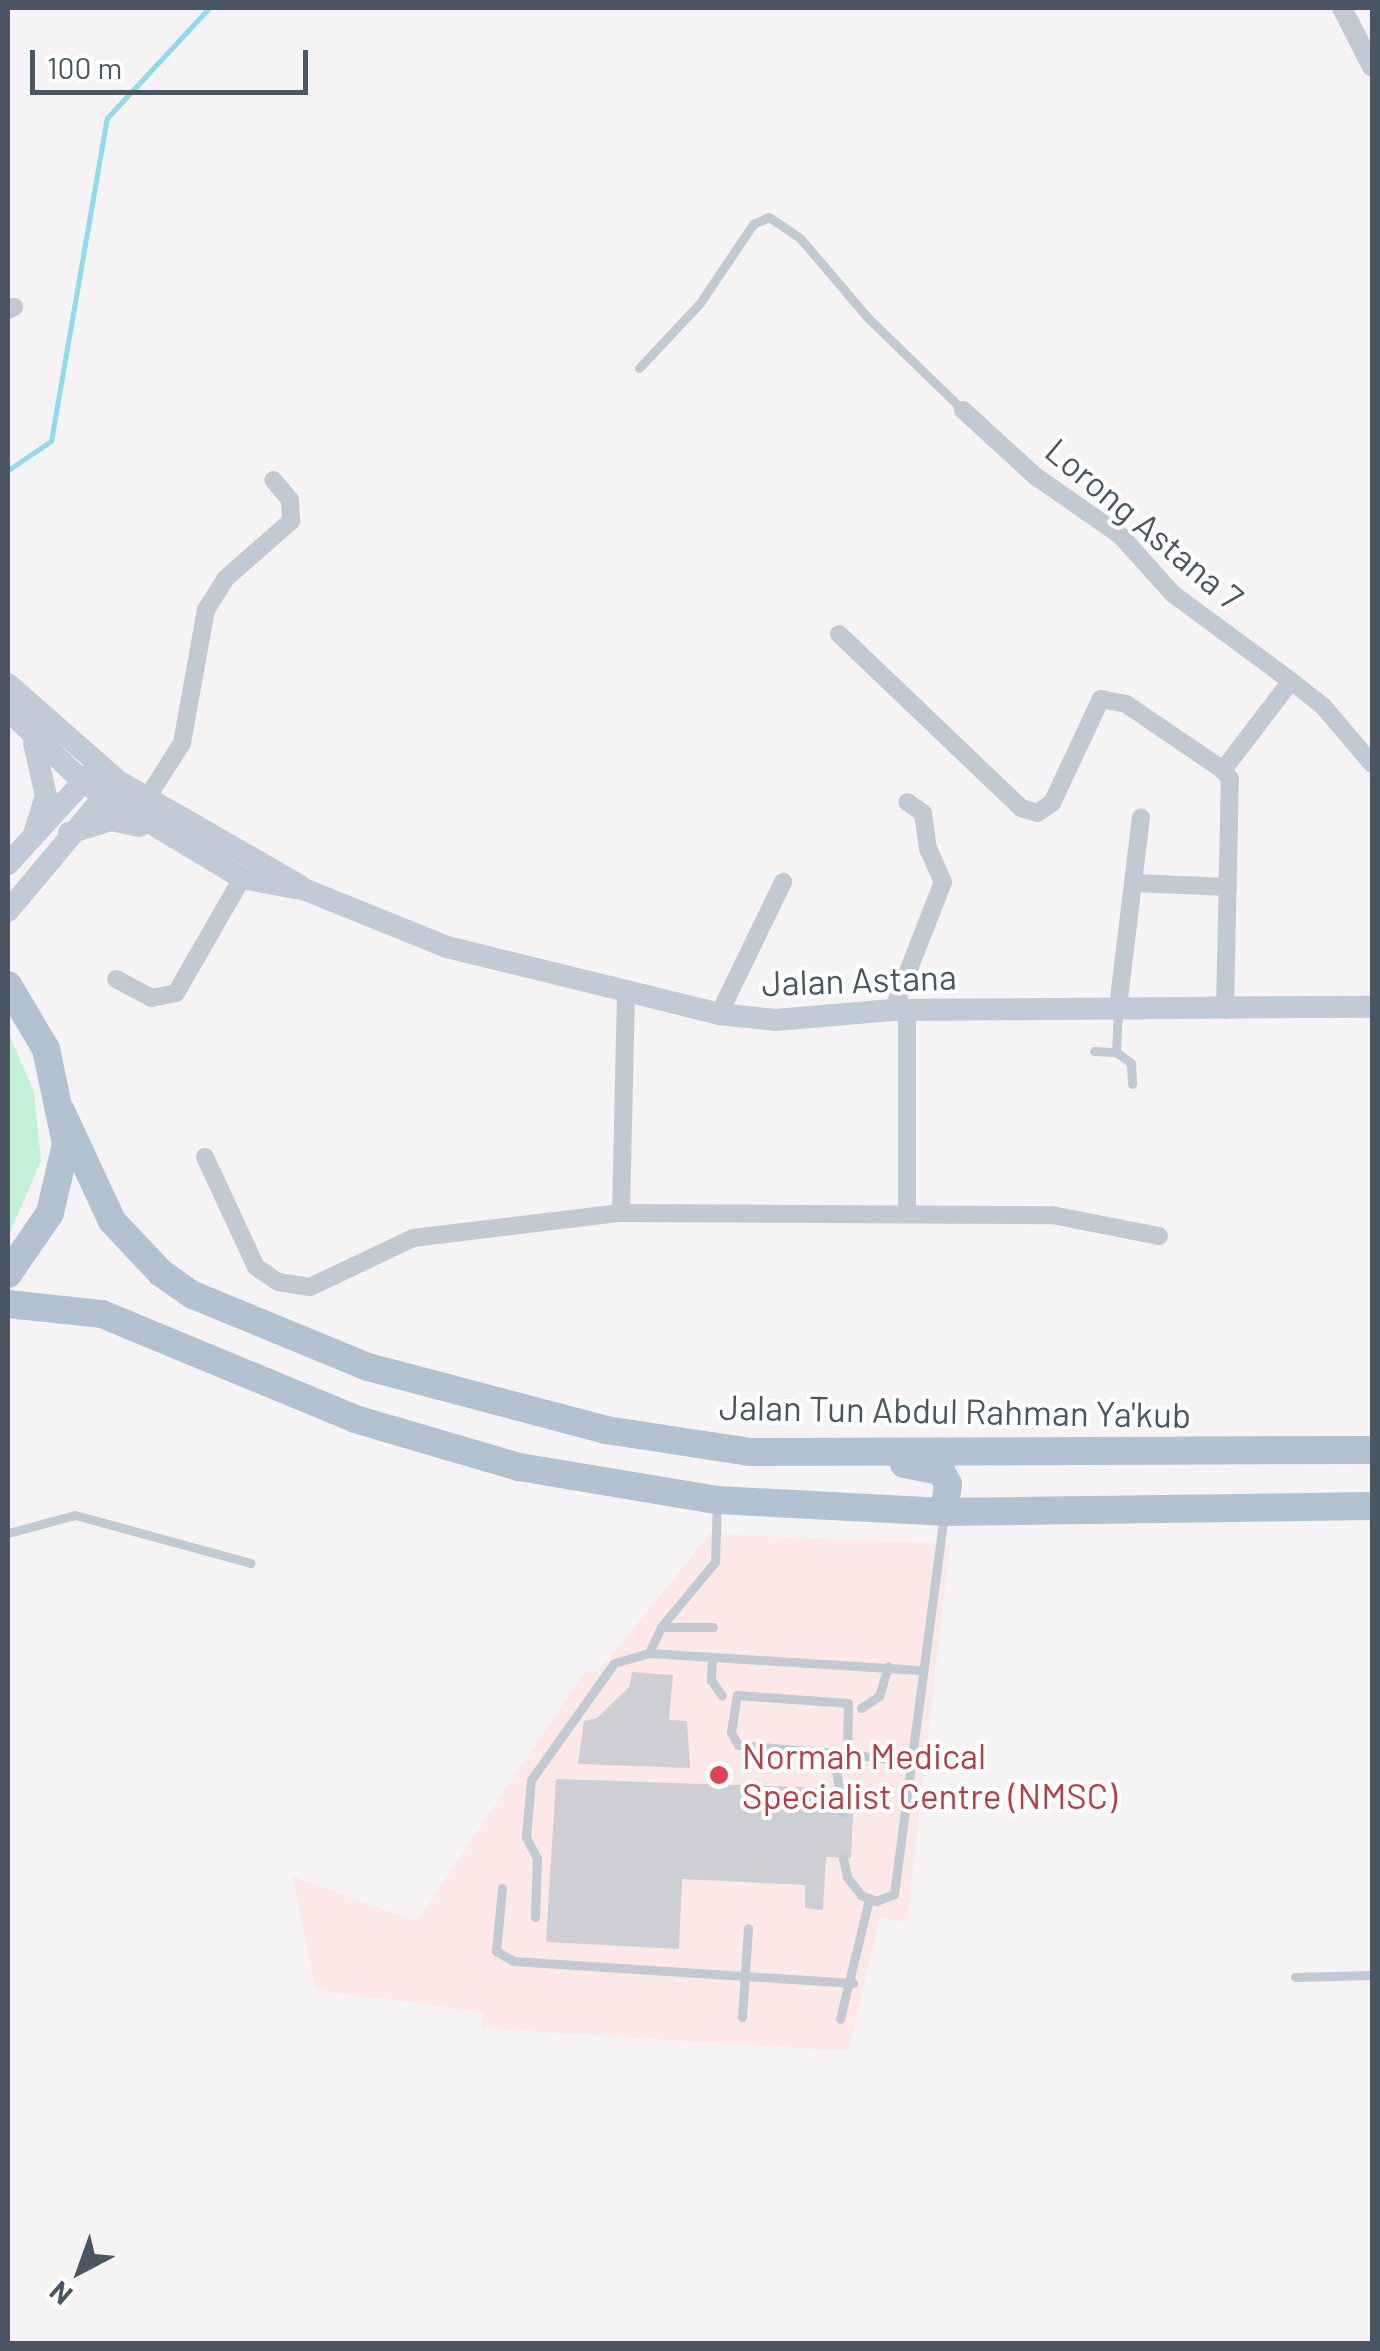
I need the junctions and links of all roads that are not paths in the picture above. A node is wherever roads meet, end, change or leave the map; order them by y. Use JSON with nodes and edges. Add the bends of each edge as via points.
{"nodes":[{"id":1,"x":1342,"y":8,"type":"edge"},
{"id":2,"x":1372,"y":67,"type":"edge"},
{"id":3,"x":639,"y":368,"type":"dead end"},
{"id":4,"x":963,"y":410,"type":"joint"},
{"id":5,"x":273,"y":480,"type":"dead end"},
{"id":6,"x":839,"y":634,"type":"dead end"},
{"id":7,"x":1291,"y":680,"type":"junction"},
{"id":8,"x":8,"y":684,"type":"edge"},
{"id":9,"x":8,"y":710,"type":"edge"},
{"id":10,"x":30,"y":732,"type":"junction"},
{"id":11,"x":1372,"y":764,"type":"edge"},
{"id":12,"x":1223,"y":770,"type":"junction"},
{"id":13,"x":101,"y":781,"type":"junction"},
{"id":14,"x":147,"y":798,"type":"junction"},
{"id":15,"x":907,"y":802,"type":"dead end"},
{"id":16,"x":1141,"y":817,"type":"dead end"},
{"id":17,"x":65,"y":835,"type":"junction"},
{"id":18,"x":174,"y":842,"type":"junction"},
{"id":19,"x":30,"y":845,"type":"junction"},
{"id":20,"x":8,"y":864,"type":"edge"},
{"id":21,"x":242,"y":878,"type":"junction"},
{"id":22,"x":783,"y":882,"type":"dead end"},
{"id":23,"x":1135,"y":883,"type":"junction"},
{"id":24,"x":1228,"y":887,"type":"junction"},
{"id":25,"x":306,"y":890,"type":"junction"},
{"id":26,"x":8,"y":910,"type":"edge"},
{"id":27,"x":116,"y":980,"type":"dead end"},
{"id":28,"x":8,"y":983,"type":"edge"},
{"id":29,"x":626,"y":991,"type":"junction"},
{"id":30,"x":1372,"y":1007,"type":"edge"},
{"id":31,"x":1118,"y":1008,"type":"junction"},
{"id":32,"x":1225,"y":1010,"type":"junction"},
{"id":33,"x":900,"y":1011,"type":"junction"},
{"id":34,"x":718,"y":1014,"type":"junction"},
{"id":35,"x":1094,"y":1051,"type":"dead end"},
{"id":36,"x":1116,"y":1052,"type":"junction"},
{"id":37,"x":1132,"y":1084,"type":"dead end"},
{"id":38,"x":61,"y":1110,"type":"junction"},
{"id":39,"x":205,"y":1157,"type":"dead end"},
{"id":40,"x":621,"y":1213,"type":"junction"},
{"id":41,"x":907,"y":1214,"type":"junction"},
{"id":42,"x":1159,"y":1236,"type":"dead end"},
{"id":43,"x":8,"y":1274,"type":"edge"},
{"id":44,"x":8,"y":1304,"type":"edge"},
{"id":45,"x":1372,"y":1450,"type":"edge"},
{"id":46,"x":749,"y":1452,"type":"junction"},
{"id":47,"x":717,"y":1500,"type":"junction"},
{"id":48,"x":1372,"y":1506,"type":"edge"},
{"id":49,"x":944,"y":1512,"type":"junction"},
{"id":50,"x":8,"y":1533,"type":"edge"},
{"id":51,"x":251,"y":1563,"type":"dead end"},
{"id":52,"x":661,"y":1626,"type":"junction"},
{"id":53,"x":713,"y":1627,"type":"dead end"},
{"id":54,"x":649,"y":1653,"type":"junction"},
{"id":55,"x":712,"y":1658,"type":"junction"},
{"id":56,"x":888,"y":1666,"type":"junction"},
{"id":57,"x":923,"y":1670,"type":"junction"},
{"id":58,"x":722,"y":1696,"type":"dead end"},
{"id":59,"x":860,"y":1708,"type":"dead end"},
{"id":60,"x":833,"y":1753,"type":"junction"},
{"id":61,"x":848,"y":1754,"type":"junction"},
{"id":62,"x":910,"y":1762,"type":"junction"},
{"id":63,"x":843,"y":1813,"type":"dead end"},
{"id":64,"x":843,"y":1858,"type":"dead end"},
{"id":65,"x":502,"y":1888,"type":"dead end"},
{"id":66,"x":869,"y":1899,"type":"junction"},
{"id":67,"x":535,"y":1917,"type":"dead end"},
{"id":68,"x":748,"y":1928,"type":"dead end"},
{"id":69,"x":744,"y":1974,"type":"junction"},
{"id":70,"x":1372,"y":1976,"type":"edge"},
{"id":71,"x":1295,"y":1977,"type":"dead end"},
{"id":72,"x":853,"y":1983,"type":"junction"},
{"id":73,"x":742,"y":2017,"type":"dead end"},
{"id":74,"x":840,"y":2020,"type":"dead end"}],
"edges":[{"from":1,"to":2,"type":"street"},
{"from":3,"to":4,"type":"lane","via":[[700,302],[753,224],[770,217],[800,238],[868,318]]},
{"from":4,"to":7,"type":"street","name":"Lorong Astana 7","via":[[1035,476],[1120,534],[1174,594]]},
{"from":5,"to":14,"type":"street","via":[[290,500],[291,520],[225,578],[206,610],[182,743]]},
{"from":6,"to":12,"type":"street","via":[[1021,808],[1037,812],[1052,802],[1101,699],[1126,704]]},
{"from":7,"to":11,"type":"street","name":"Lorong Astana 7"},
{"from":7,"to":12,"type":"street"},
{"from":8,"to":13,"type":"main road","name":"Jalan Astana"},
{"from":9,"to":10,"type":"main road","name":"Jalan Astana"},
{"from":10,"to":13,"type":"main road","name":"Jalan Astana"},
{"from":10,"to":19,"type":"main road","via":[[44,767],[46,796]]},
{"from":12,"to":24,"type":"street","via":[[1230,779]]},
{"from":13,"to":14,"type":"main road","name":"Jalan Astana"},
{"from":13,"to":17,"type":"main road"},
{"from":13,"to":18,"type":"main road","name":"Jalan Astana"},
{"from":13,"to":19,"type":"main road"},
{"from":14,"to":25,"type":"main road","name":"Jalan Astana"},
{"from":15,"to":33,"type":"street","via":[[923,813],[928,849],[943,882]]},
{"from":16,"to":23,"type":"street"},
{"from":17,"to":18,"type":"main road","via":[[128,821]]},
{"from":17,"to":26,"type":"main road"},
{"from":18,"to":21,"type":"main road","name":"Jalan Astana"},
{"from":19,"to":20,"type":"main road"},
{"from":21,"to":25,"type":"main road","name":"Jalan Astana"},
{"from":21,"to":27,"type":"street","via":[[176,993],[151,998]]},
{"from":22,"to":34,"type":"street"},
{"from":23,"to":24,"type":"street"},
{"from":23,"to":31,"type":"street"},
{"from":24,"to":32,"type":"street"},
{"from":25,"to":29,"type":"main road","name":"Jalan Astana","via":[[448,947]]},
{"from":28,"to":38,"type":"main road","via":[[46,1049]]},
{"from":29,"to":34,"type":"main road","name":"Jalan Astana"},
{"from":29,"to":40,"type":"street"},
{"from":30,"to":32,"type":"main road","name":"Jalan Astana"},
{"from":31,"to":32,"type":"main road","name":"Jalan Astana"},
{"from":31,"to":33,"type":"main road","name":"Jalan Astana"},
{"from":31,"to":36,"type":"lane"},
{"from":33,"to":34,"type":"main road","name":"Jalan Astana","via":[[776,1020]]},
{"from":33,"to":41,"type":"street"},
{"from":35,"to":36,"type":"lane"},
{"from":36,"to":37,"type":"lane","via":[[1131,1062]]},
{"from":38,"to":43,"type":"main road","via":[[66,1165],[57,1196],[30,1250]]},
{"from":38,"to":46,"type":"main road","name":"Jalan Tun Abdul Rahman Ya'kub","via":[[112,1221],[161,1273],[193,1294],[368,1367],[606,1430]]},
{"from":39,"to":40,"type":"street","via":[[256,1267],[278,1282],[310,1287],[413,1238]]},
{"from":40,"to":41,"type":"street"},
{"from":41,"to":42,"type":"street","via":[[1052,1215]]},
{"from":44,"to":47,"type":"main road","via":[[102,1314],[355,1420],[519,1468]]},
{"from":45,"to":46,"type":"main road","name":"Jalan Tun Abdul Rahman Ya'kub"},
{"from":46,"to":49,"type":"main road","via":[[782,1460],[925,1464],[941,1470],[948,1484]]},
{"from":47,"to":49,"type":"main road"},
{"from":47,"to":52,"type":"lane","via":[[715,1562]]},
{"from":48,"to":49,"type":"main road"},
{"from":49,"to":57,"type":"lane"},
{"from":50,"to":51,"type":"lane","via":[[75,1515]]},
{"from":52,"to":53,"type":"lane"},
{"from":52,"to":54,"type":"lane"},
{"from":54,"to":55,"type":"lane"},
{"from":54,"to":67,"type":"lane","via":[[608,1668],[532,1776],[526,1837],[537,1858]]},
{"from":55,"to":56,"type":"lane"},
{"from":55,"to":58,"type":"lane","via":[[711,1680]]},
{"from":56,"to":57,"type":"lane"},
{"from":56,"to":59,"type":"lane","via":[[879,1696]]},
{"from":57,"to":62,"type":"lane"},
{"from":60,"to":61,"type":"lane"},
{"from":60,"to":61,"type":"lane","via":[[738,1744],[732,1732],[737,1695],[848,1703]]},
{"from":60,"to":63,"type":"lane"},
{"from":61,"to":62,"type":"lane"},
{"from":62,"to":66,"type":"lane","via":[[896,1889],[890,1899]]},
{"from":64,"to":66,"type":"lane","via":[[852,1887]]},
{"from":65,"to":69,"type":"lane","via":[[496,1922],[502,1958]]},
{"from":66,"to":72,"type":"lane"},
{"from":68,"to":69,"type":"lane"},
{"from":69,"to":72,"type":"lane"},
{"from":69,"to":73,"type":"lane"},
{"from":70,"to":71,"type":"lane"},
{"from":72,"to":74,"type":"lane"}]}
